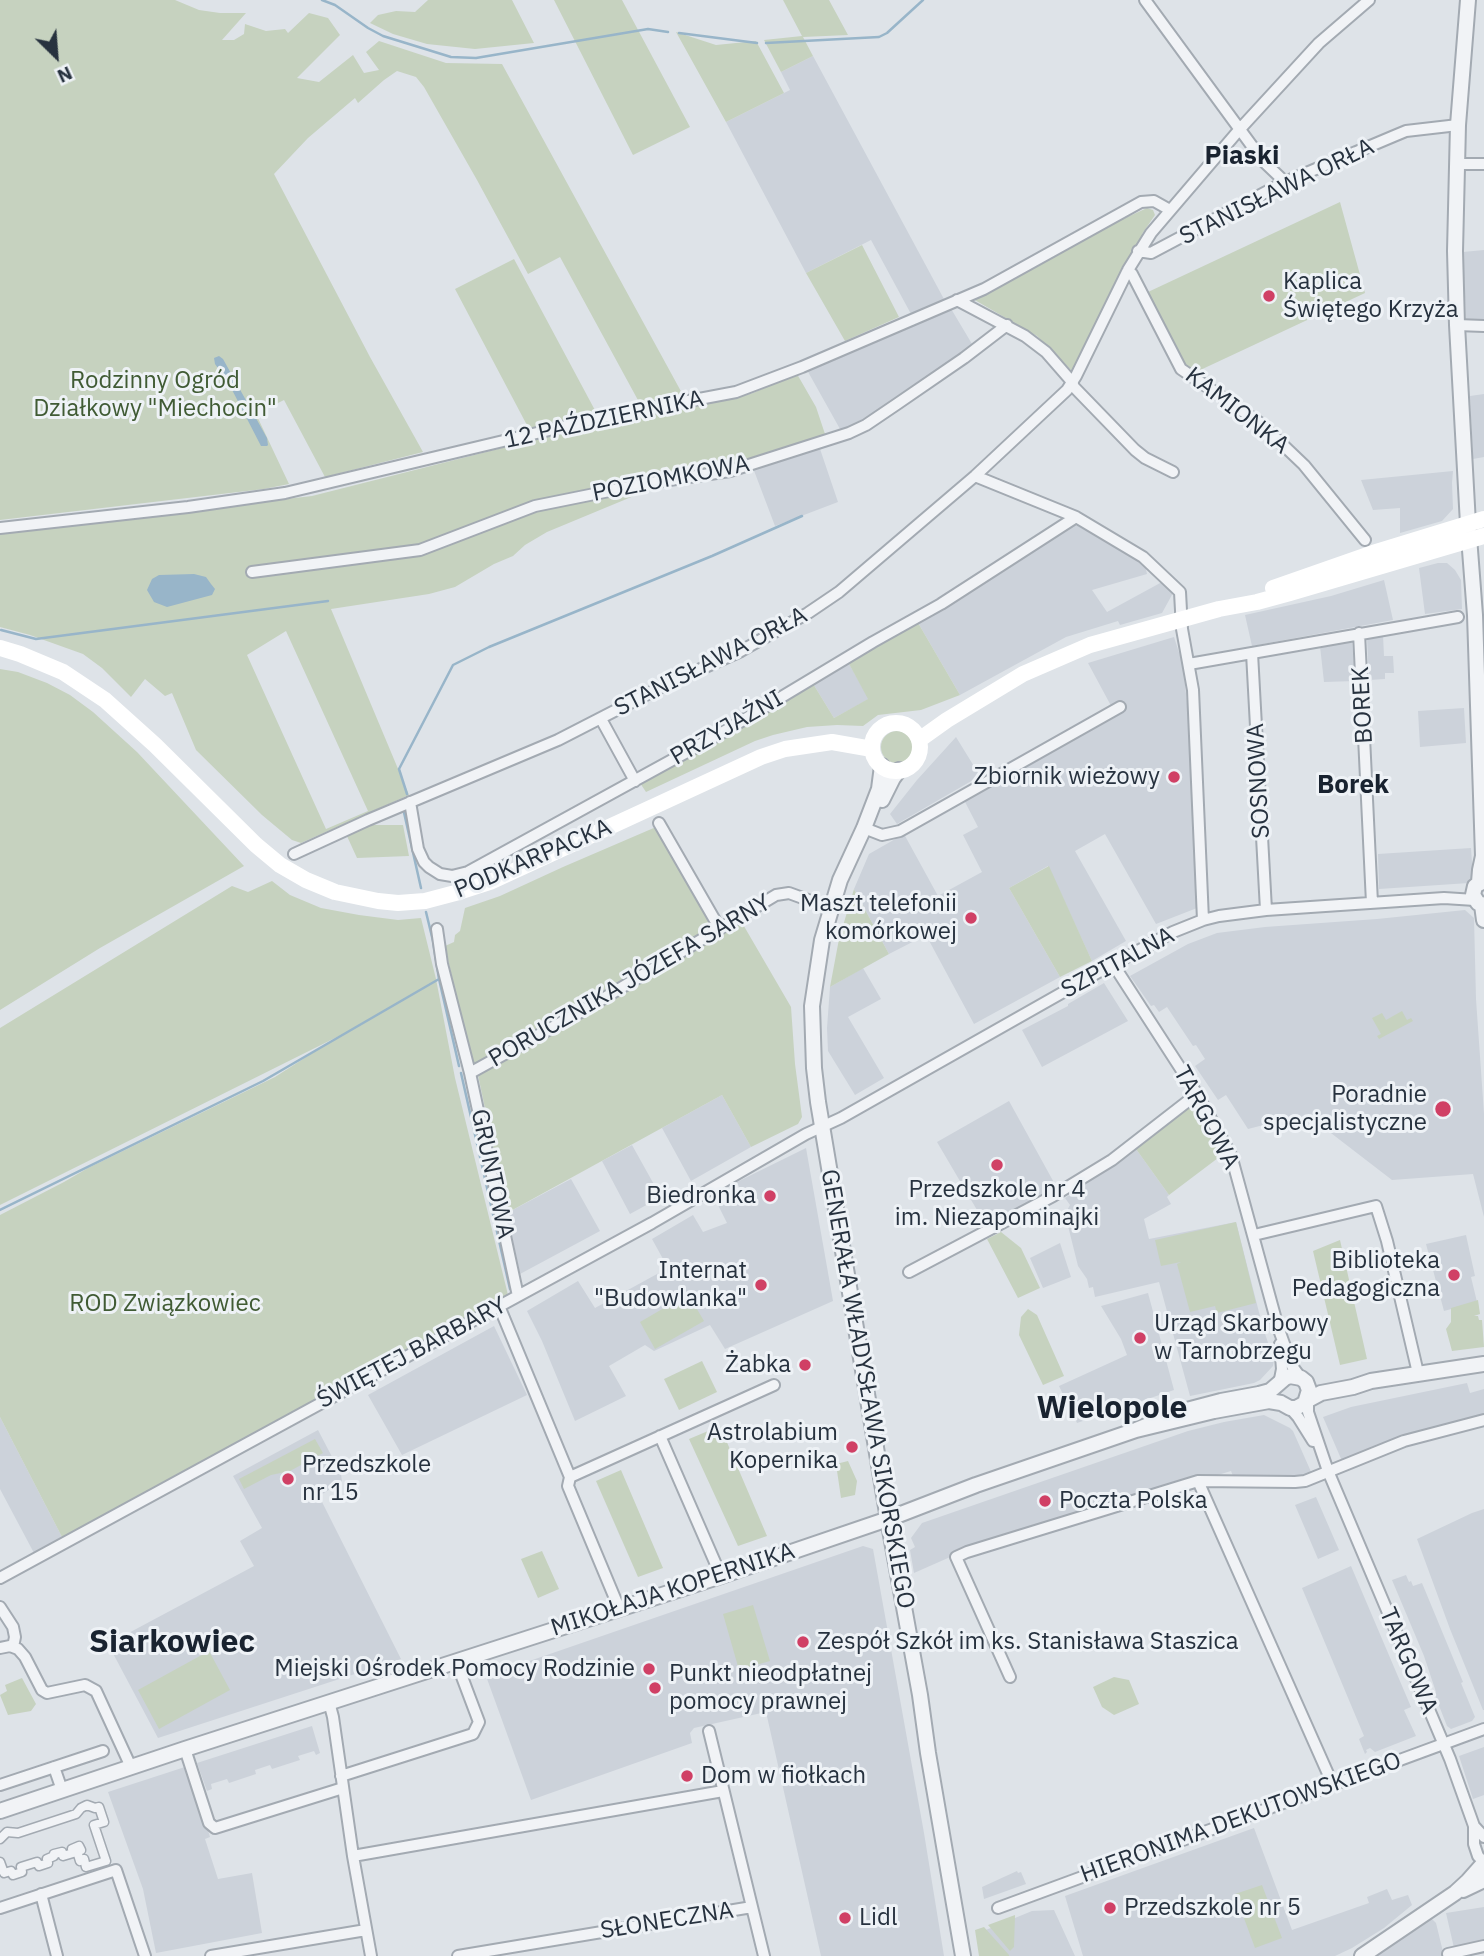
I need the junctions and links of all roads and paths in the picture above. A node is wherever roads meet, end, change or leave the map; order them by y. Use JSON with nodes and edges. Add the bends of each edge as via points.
{"nodes":[{"id":1,"x":1145,"y":0,"type":"edge"},
{"id":2,"x":1369,"y":0,"type":"edge"},
{"id":3,"x":1468,"y":0,"type":"edge"},
{"id":4,"x":1458,"y":125,"type":"junction"},
{"id":5,"x":1239,"y":130,"type":"junction"},
{"id":6,"x":1484,"y":163,"type":"edge"},
{"id":7,"x":1457,"y":164,"type":"junction"},
{"id":8,"x":1285,"y":182,"type":"junction"},
{"id":9,"x":1170,"y":210,"type":"junction"},
{"id":10,"x":1138,"y":251,"type":"junction"},
{"id":11,"x":1128,"y":270,"type":"junction"},
{"id":12,"x":957,"y":300,"type":"junction"},
{"id":13,"x":1007,"y":325,"type":"junction"},
{"id":14,"x":1457,"y":325,"type":"junction"},
{"id":15,"x":1484,"y":326,"type":"edge"},
{"id":16,"x":1072,"y":384,"type":"junction"},
{"id":17,"x":1173,"y":472,"type":"dead end"},
{"id":18,"x":975,"y":477,"type":"junction"},
{"id":19,"x":1076,"y":517,"type":"junction"},
{"id":20,"x":1484,"y":519,"type":"edge"},
{"id":21,"x":0,"y":528,"type":"edge"},
{"id":22,"x":1474,"y":534,"type":"edge"},
{"id":23,"x":1365,"y":540,"type":"dead end"},
{"id":24,"x":252,"y":572,"type":"dead end"},
{"id":25,"x":1458,"y":617,"type":"dead end"},
{"id":26,"x":1181,"y":619,"type":"junction"},
{"id":27,"x":1359,"y":633,"type":"junction"},
{"id":28,"x":0,"y":648,"type":"edge"},
{"id":29,"x":1252,"y":653,"type":"junction"},
{"id":30,"x":1189,"y":664,"type":"junction"},
{"id":31,"x":1120,"y":707,"type":"dead end"},
{"id":32,"x":601,"y":719,"type":"junction"},
{"id":33,"x":916,"y":736,"type":"junction"},
{"id":34,"x":873,"y":744,"type":"junction"},
{"id":35,"x":882,"y":766,"type":"junction"},
{"id":36,"x":899,"y":770,"type":"junction"},
{"id":37,"x":635,"y":781,"type":"junction"},
{"id":38,"x":410,"y":802,"type":"junction"},
{"id":39,"x":659,"y":823,"type":"dead end"},
{"id":40,"x":864,"y":828,"type":"junction"},
{"id":41,"x":294,"y":854,"type":"dead end"},
{"id":42,"x":1483,"y":857,"type":"edge"},
{"id":43,"x":1480,"y":898,"type":"edge"},
{"id":44,"x":1372,"y":903,"type":"junction"},
{"id":45,"x":830,"y":908,"type":"junction"},
{"id":46,"x":1266,"y":910,"type":"junction"},
{"id":47,"x":1203,"y":920,"type":"junction"},
{"id":48,"x":437,"y":929,"type":"dead end"},
{"id":49,"x":720,"y":929,"type":"junction"},
{"id":50,"x":1113,"y":964,"type":"junction"},
{"id":51,"x":470,"y":1073,"type":"junction"},
{"id":52,"x":1197,"y":1094,"type":"junction"},
{"id":53,"x":823,"y":1126,"type":"junction"},
{"id":54,"x":1254,"y":1235,"type":"junction"},
{"id":55,"x":909,"y":1272,"type":"dead end"},
{"id":56,"x":518,"y":1296,"type":"junction"},
{"id":57,"x":499,"y":1306,"type":"junction"},
{"id":58,"x":1278,"y":1327,"type":"junction"},
{"id":59,"x":1484,"y":1364,"type":"edge"},
{"id":60,"x":1418,"y":1373,"type":"junction"},
{"id":61,"x":1303,"y":1380,"type":"junction"},
{"id":62,"x":1371,"y":1381,"type":"junction"},
{"id":63,"x":1279,"y":1384,"type":"junction"},
{"id":64,"x":774,"y":1385,"type":"dead end"},
{"id":65,"x":1308,"y":1400,"type":"junction"},
{"id":66,"x":1285,"y":1406,"type":"junction"},
{"id":67,"x":1484,"y":1420,"type":"edge"},
{"id":68,"x":1136,"y":1430,"type":"junction"},
{"id":69,"x":660,"y":1436,"type":"junction"},
{"id":70,"x":1324,"y":1458,"type":"junction"},
{"id":71,"x":1328,"y":1471,"type":"junction"},
{"id":72,"x":570,"y":1477,"type":"junction"},
{"id":73,"x":1198,"y":1481,"type":"junction"},
{"id":74,"x":888,"y":1518,"type":"junction"},
{"id":75,"x":721,"y":1576,"type":"junction"},
{"id":76,"x":0,"y":1578,"type":"edge"},
{"id":77,"x":0,"y":1607,"type":"edge"},
{"id":78,"x":620,"y":1608,"type":"junction"},
{"id":79,"x":13,"y":1647,"type":"junction"},
{"id":80,"x":0,"y":1648,"type":"edge"},
{"id":81,"x":456,"y":1661,"type":"junction"},
{"id":82,"x":1010,"y":1677,"type":"dead end"},
{"id":83,"x":329,"y":1702,"type":"junction"},
{"id":84,"x":1484,"y":1730,"type":"edge"},
{"id":85,"x":709,"y":1731,"type":"dead end"},
{"id":86,"x":1443,"y":1744,"type":"junction"},
{"id":87,"x":185,"y":1749,"type":"junction"},
{"id":88,"x":103,"y":1751,"type":"dead end"},
{"id":89,"x":54,"y":1767,"type":"junction"},
{"id":90,"x":131,"y":1767,"type":"junction"},
{"id":91,"x":341,"y":1776,"type":"junction"},
{"id":92,"x":0,"y":1785,"type":"edge"},
{"id":93,"x":1332,"y":1785,"type":"junction"},
{"id":94,"x":343,"y":1788,"type":"junction"},
{"id":95,"x":62,"y":1790,"type":"junction"},
{"id":96,"x":723,"y":1791,"type":"junction"},
{"id":97,"x":0,"y":1811,"type":"edge"},
{"id":98,"x":1474,"y":1826,"type":"junction"},
{"id":99,"x":1484,"y":1837,"type":"edge"},
{"id":100,"x":0,"y":1839,"type":"edge"},
{"id":101,"x":353,"y":1856,"type":"junction"},
{"id":102,"x":0,"y":1862,"type":"edge"},
{"id":103,"x":1484,"y":1863,"type":"edge"},
{"id":104,"x":1484,"y":1880,"type":"edge"},
{"id":105,"x":1455,"y":1893,"type":"junction"},
{"id":106,"x":41,"y":1895,"type":"junction"},
{"id":107,"x":752,"y":1907,"type":"junction"},
{"id":108,"x":0,"y":1908,"type":"edge"},
{"id":109,"x":998,"y":1908,"type":"dead end"},
{"id":110,"x":366,"y":1930,"type":"junction"},
{"id":111,"x":1484,"y":1946,"type":"edge"},
{"id":112,"x":1448,"y":1954,"type":"dead end"},
{"id":113,"x":57,"y":1956,"type":"edge"},
{"id":114,"x":145,"y":1956,"type":"edge"},
{"id":115,"x":211,"y":1956,"type":"edge"},
{"id":116,"x":371,"y":1956,"type":"edge"},
{"id":117,"x":458,"y":1956,"type":"edge"},
{"id":118,"x":764,"y":1956,"type":"edge"},
{"id":119,"x":962,"y":1956,"type":"edge"},
{"id":120,"x":1362,"y":1956,"type":"edge"}],
"edges":[{"from":1,"to":5,"type":"street"},
{"from":2,"to":5,"type":"street","name":"STANISŁAWA ORŁA","via":[[1319,43]]},
{"from":3,"to":4,"type":"street"},
{"from":4,"to":7,"type":"street"},
{"from":4,"to":8,"type":"street","name":"STANISŁAWA ORŁA","via":[[1406,131]]},
{"from":5,"to":8,"type":"street"},
{"from":5,"to":9,"type":"street","name":"STANISŁAWA ORŁA"},
{"from":6,"to":7,"type":"street"},
{"from":7,"to":14,"type":"street"},
{"from":8,"to":10,"type":"street","name":"STANISŁAWA ORŁA","via":[[1151,253]]},
{"from":9,"to":10,"type":"street","name":"STANISŁAWA ORŁA"},
{"from":9,"to":12,"type":"street","name":"12 PAŹDZIERNIKA","via":[[1154,201],[1141,202],[999,282]]},
{"from":10,"to":11,"type":"street","name":"STANISŁAWA ORŁA"},
{"from":11,"to":16,"type":"street","name":"STANISŁAWA ORŁA"},
{"from":11,"to":23,"type":"street","name":"KAMIONKA","via":[[1181,369],[1282,444]]},
{"from":12,"to":13,"type":"street"},
{"from":12,"to":21,"type":"street","name":"12 PAŹDZIERNIKA","via":[[736,392],[604,417],[294,492]]},
{"from":13,"to":16,"type":"street","via":[[1046,352]]},
{"from":13,"to":24,"type":"street","name":"POZIOMKOWA","via":[[849,433],[730,471],[536,506],[420,550]]},
{"from":14,"to":15,"type":"street"},
{"from":14,"to":22,"type":"street"},
{"from":16,"to":17,"type":"street","via":[[1135,450]]},
{"from":16,"to":18,"type":"street","name":"STANISŁAWA ORŁA"},
{"from":18,"to":19,"type":"street"},
{"from":18,"to":32,"type":"street","name":"STANISŁAWA ORŁA","via":[[808,613]]},
{"from":19,"to":26,"type":"street","via":[[1143,557],[1170,581],[1180,592]]},
{"from":19,"to":37,"type":"street","name":"PRZYJAŹNI","via":[[941,604]]},
{"from":20,"to":22,"type":"main road"},
{"from":22,"to":26,"type":"main road","via":[[1268,599]]},
{"from":22,"to":42,"type":"street"},
{"from":25,"to":27,"type":"street"},
{"from":26,"to":30,"type":"street"},
{"from":26,"to":33,"type":"main road","via":[[1067,654]]},
{"from":27,"to":29,"type":"street"},
{"from":27,"to":44,"type":"street","name":"BOREK"},
{"from":28,"to":34,"type":"main road","name":"PODKARPACKA","via":[[63,672],[104,700],[281,865],[322,887],[378,901],[425,901],[509,874],[761,757],[802,745],[856,738]]},
{"from":29,"to":30,"type":"street"},
{"from":29,"to":46,"type":"street","name":"SOSNOWA"},
{"from":30,"to":47,"type":"street"},
{"from":31,"to":40,"type":"street","via":[[900,831],[881,835]]},
{"from":32,"to":37,"type":"street"},
{"from":32,"to":38,"type":"street","name":"STANISŁAWA ORŁA"},
{"from":33,"to":34,"type":"main road","via":[[900,723],[892,723],[884,726]]},
{"from":33,"to":36,"type":"main road","via":[[920,748],[914,763]]},
{"from":34,"to":35,"type":"main road"},
{"from":35,"to":36,"type":"main road"},
{"from":35,"to":40,"type":"street","name":"GENERAŁA WŁADYSŁAWA SIKORSKIEGO","via":[[879,789]]},
{"from":36,"to":40,"type":"street","name":"GENERAŁA WŁADYSŁAWA SIKORSKIEGO"},
{"from":37,"to":38,"type":"street","name":"PRZYJAŹNI","via":[[481,866],[452,876],[433,871],[424,862]]},
{"from":38,"to":41,"type":"street","name":"STANISŁAWA ORŁA"},
{"from":39,"to":49,"type":"street"},
{"from":40,"to":45,"type":"street","name":"GENERAŁA WŁADYSŁAWA SIKORSKIEGO"},
{"from":42,"to":43,"type":"street"},
{"from":43,"to":44,"type":"street","name":"SZPITALNA"},
{"from":44,"to":46,"type":"street","name":"SZPITALNA"},
{"from":45,"to":49,"type":"street","name":"PORUCZNIKA JÓZEFA SARNY","via":[[783,893]]},
{"from":45,"to":53,"type":"street","name":"GENERAŁA WŁADYSŁAWA SIKORSKIEGO","via":[[812,1006],[814,1068]]},
{"from":46,"to":47,"type":"street","name":"SZPITALNA"},
{"from":47,"to":50,"type":"street","name":"SZPITALNA"},
{"from":48,"to":51,"type":"street","name":"GRUNTOWA"},
{"from":49,"to":51,"type":"street","name":"PORUCZNIKA JÓZEFA SARNY"},
{"from":50,"to":52,"type":"street","name":"TARGOWA"},
{"from":50,"to":53,"type":"street","name":"SZPITALNA"},
{"from":51,"to":56,"type":"street","name":"GRUNTOWA"},
{"from":52,"to":54,"type":"street","name":"TARGOWA","via":[[1231,1155]]},
{"from":52,"to":55,"type":"street","via":[[1112,1160]]},
{"from":53,"to":56,"type":"street","name":"ŚWIĘTEJ BARBARY"},
{"from":53,"to":74,"type":"street","name":"GENERAŁA WŁADYSŁAWA SIKORSKIEGO"},
{"from":54,"to":58,"type":"street","name":"TARGOWA"},
{"from":54,"to":60,"type":"street","via":[[1377,1206]]},
{"from":56,"to":57,"type":"street","name":"ŚWIĘTEJ BARBARY"},
{"from":57,"to":72,"type":"street"},
{"from":57,"to":76,"type":"street","name":"ŚWIĘTEJ BARBARY"},
{"from":58,"to":61,"type":"street","name":"TARGOWA"},
{"from":58,"to":63,"type":"street","name":"TARGOWA"},
{"from":59,"to":60,"type":"street"},
{"from":60,"to":62,"type":"street"},
{"from":61,"to":62,"type":"street","via":[[1320,1384]]},
{"from":61,"to":63,"type":"street","via":[[1290,1376]]},
{"from":61,"to":65,"type":"street"},
{"from":62,"to":65,"type":"street"},
{"from":63,"to":66,"type":"street","via":[[1277,1395]]},
{"from":63,"to":68,"type":"street","via":[[1270,1391],[1183,1411]]},
{"from":64,"to":69,"type":"street"},
{"from":65,"to":66,"type":"street","via":[[1301,1406]]},
{"from":65,"to":70,"type":"street","name":"TARGOWA"},
{"from":66,"to":68,"type":"street","via":[[1269,1401],[1243,1405]]},
{"from":66,"to":70,"type":"street","name":"TARGOWA","via":[[1298,1417]]},
{"from":67,"to":71,"type":"street","via":[[1404,1441]]},
{"from":68,"to":74,"type":"street","name":"MIKOŁAJA KOPERNIKA"},
{"from":69,"to":72,"type":"street"},
{"from":69,"to":75,"type":"street"},
{"from":70,"to":71,"type":"street","name":"TARGOWA"},
{"from":71,"to":73,"type":"street","via":[[1295,1482]]},
{"from":71,"to":86,"type":"street","name":"TARGOWA"},
{"from":72,"to":78,"type":"street","via":[[568,1486]]},
{"from":73,"to":82,"type":"street","via":[[956,1557]]},
{"from":73,"to":93,"type":"street"},
{"from":74,"to":75,"type":"street","name":"MIKOŁAJA KOPERNIKA"},
{"from":74,"to":119,"type":"street","name":"GENERAŁA WŁADYSŁAWA SIKORSKIEGO"},
{"from":75,"to":78,"type":"street","name":"MIKOŁAJA KOPERNIKA"},
{"from":77,"to":79,"type":"street","via":[[13,1627]]},
{"from":78,"to":81,"type":"street","name":"MIKOŁAJA KOPERNIKA"},
{"from":79,"to":80,"type":"street"},
{"from":79,"to":90,"type":"street","via":[[25,1657],[47,1693],[85,1685],[96,1691]]},
{"from":81,"to":83,"type":"street","name":"MIKOŁAJA KOPERNIKA"},
{"from":81,"to":91,"type":"street","via":[[480,1722],[473,1734]]},
{"from":83,"to":87,"type":"street","name":"MIKOŁAJA KOPERNIKA"},
{"from":83,"to":91,"type":"street"},
{"from":84,"to":86,"type":"street","name":"HIERONIMA DEKUTOWSKIEGO"},
{"from":85,"to":96,"type":"street"},
{"from":86,"to":93,"type":"street","name":"HIERONIMA DEKUTOWSKIEGO"},
{"from":86,"to":98,"type":"street","name":"TARGOWA"},
{"from":87,"to":90,"type":"street","name":"MIKOŁAJA KOPERNIKA"},
{"from":87,"to":94,"type":"street","via":[[209,1823],[215,1828]]},
{"from":88,"to":89,"type":"street"},
{"from":89,"to":92,"type":"street"},
{"from":89,"to":95,"type":"street"},
{"from":90,"to":95,"type":"street","name":"MIKOŁAJA KOPERNIKA"},
{"from":91,"to":94,"type":"street"},
{"from":93,"to":109,"type":"street","name":"HIERONIMA DEKUTOWSKIEGO"},
{"from":94,"to":101,"type":"street"},
{"from":95,"to":97,"type":"street","name":"MIKOŁAJA KOPERNIKA"},
{"from":96,"to":101,"type":"street"},
{"from":96,"to":107,"type":"street"},
{"from":98,"to":99,"type":"street","name":"TARGOWA"},
{"from":98,"to":103,"type":"street","name":"TARGOWA","via":[[1474,1844]]},
{"from":100,"to":102,"type":"street","via":[[7,1832],[18,1833],[76,1814],[87,1805],[99,1807],[104,1822],[94,1825],[106,1861],[86,1867],[84,1859],[80,1861],[79,1846],[73,1853],[54,1854],[48,1863],[21,1867],[22,1872],[13,1875],[4,1873]]},
{"from":101,"to":110,"type":"street"},
{"from":103,"to":105,"type":"street"},
{"from":104,"to":105,"type":"street"},
{"from":105,"to":120,"type":"street"},
{"from":106,"to":108,"type":"street"},
{"from":106,"to":113,"type":"street"},
{"from":106,"to":114,"type":"street","via":[[116,1870]]},
{"from":107,"to":117,"type":"street","name":"SŁONECZNA"},
{"from":107,"to":118,"type":"street"},
{"from":110,"to":115,"type":"street"},
{"from":110,"to":116,"type":"street"},
{"from":111,"to":112,"type":"street"}]}
